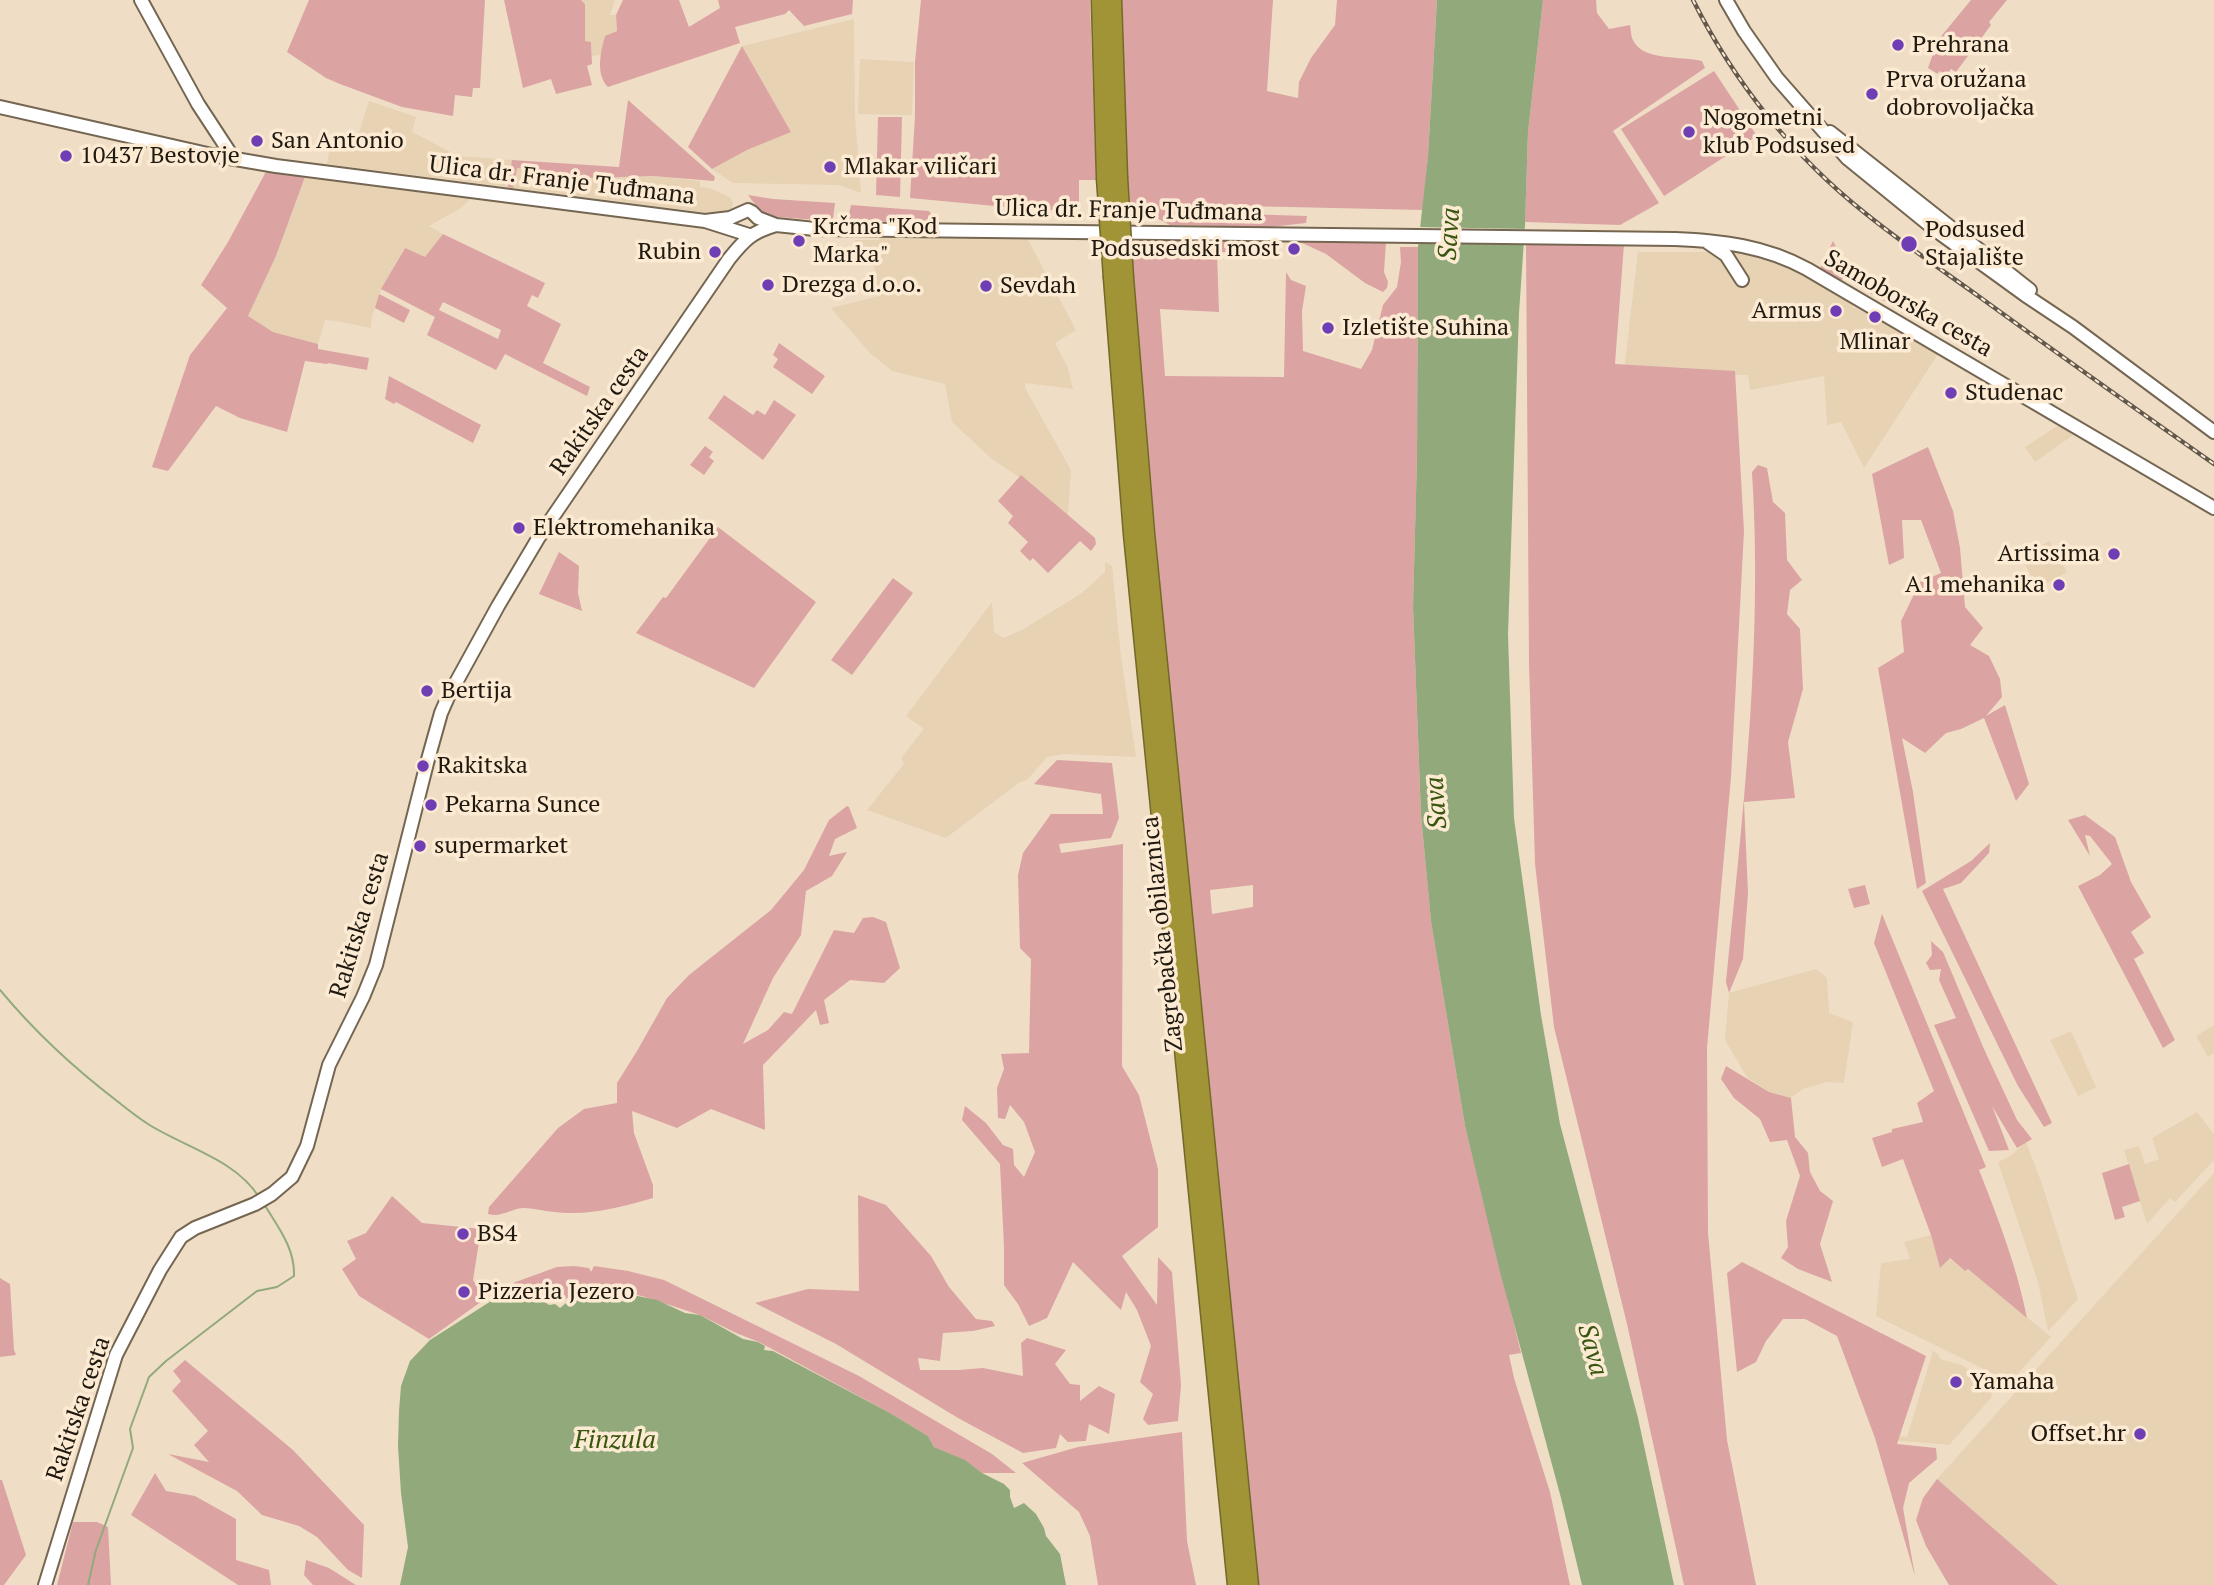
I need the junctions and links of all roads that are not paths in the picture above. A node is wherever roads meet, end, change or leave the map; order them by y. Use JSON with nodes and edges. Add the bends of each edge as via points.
{"nodes":[{"id":1,"x":141,"y":0,"type":"edge"},
{"id":2,"x":1100,"y":0,"type":"edge"},
{"id":3,"x":1113,"y":0,"type":"edge"},
{"id":4,"x":1726,"y":0,"type":"edge"},
{"id":5,"x":0,"y":107,"type":"edge"},
{"id":6,"x":234,"y":159,"type":"junction"},
{"id":7,"x":1112,"y":178,"type":"junction"},
{"id":8,"x":737,"y":216,"type":"junction"},
{"id":9,"x":705,"y":221,"type":"junction"},
{"id":10,"x":750,"y":229,"type":"junction"},
{"id":11,"x":1675,"y":239,"type":"joint"},
{"id":12,"x":1704,"y":241,"type":"junction"},
{"id":13,"x":1118,"y":278,"type":"junction"},
{"id":14,"x":1742,"y":280,"type":"dead end"},
{"id":15,"x":2214,"y":432,"type":"edge"},
{"id":16,"x":2214,"y":508,"type":"edge"},
{"id":17,"x":45,"y":1585,"type":"edge"},
{"id":18,"x":1236,"y":1585,"type":"edge"},
{"id":19,"x":1250,"y":1585,"type":"edge"}],
"edges":[{"from":1,"to":6,"type":"main road"},
{"from":2,"to":7,"type":"highway"},
{"from":3,"to":7,"type":"highway"},
{"from":4,"to":15,"type":"main road","via":[[1777,78],[1813,120],[2073,327]]},
{"from":5,"to":6,"type":"main road","name":"Ulica dr. Franje Tuđmana"},
{"from":6,"to":9,"type":"main road","name":"Ulica dr. Franje Tuđmana"},
{"from":7,"to":13,"type":"highway","bridge":true},
{"from":8,"to":9,"type":"main road","name":"Ulica dr. Franje Tuđmana"},
{"from":8,"to":10,"type":"main road","name":"Rakitska cesta","via":[[734,222]]},
{"from":8,"to":10,"type":"main road","name":"Ulica dr. Franje Tuđmana","via":[[752,212]]},
{"from":9,"to":10,"type":"main road","name":"Ulica dr. Franje Tuđmana"},
{"from":10,"to":11,"type":"main road","name":"Ulica dr. Franje Tuđmana","via":[[776,225]]},
{"from":10,"to":17,"type":"main road","name":"Rakitska cesta","via":[[539,537],[448,697],[376,965],[329,1065],[300,1163],[272,1194],[195,1228],[177,1242],[116,1355]]},
{"from":11,"to":12,"type":"main road","name":"Samoborska cesta"},
{"from":12,"to":14,"type":"main road","via":[[1726,255]]},
{"from":12,"to":16,"type":"main road","name":"Samoborska cesta","via":[[1752,247],[1793,261]]},
{"from":13,"to":18,"type":"highway","name":"Zagrebačka obilaznica","via":[[1132,534]]},
{"from":13,"to":19,"type":"highway","name":"Zagrebačka obilaznica"}]}
